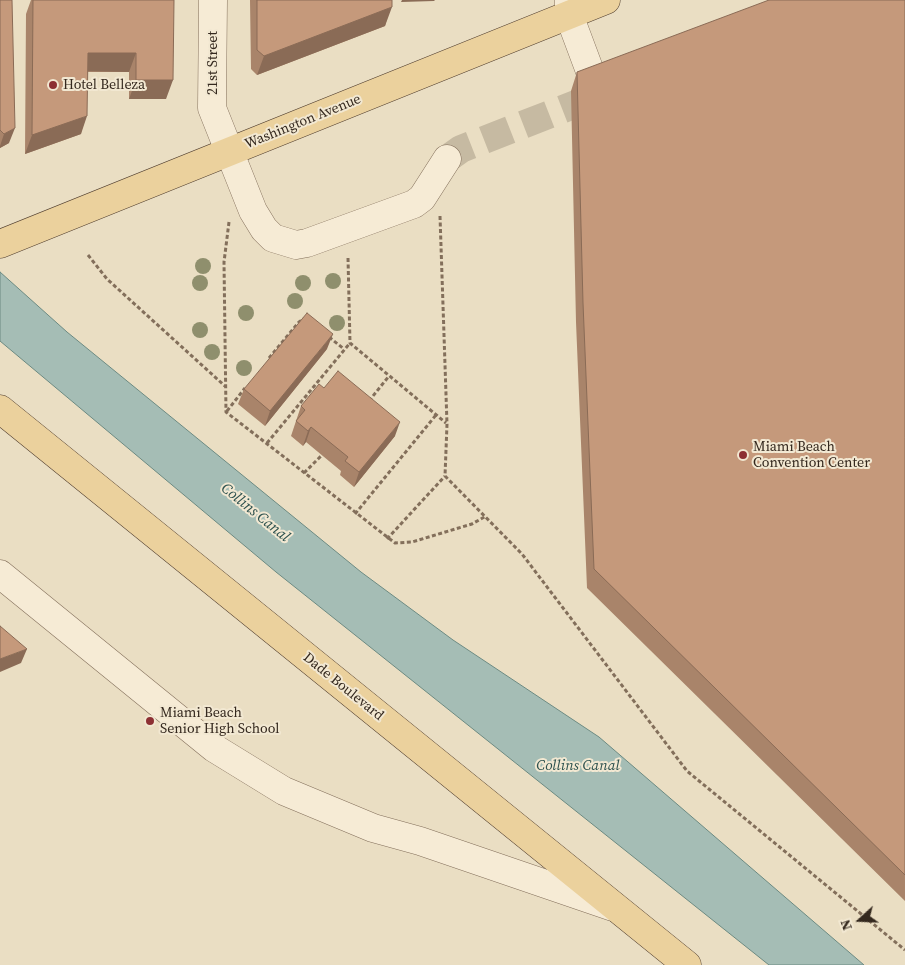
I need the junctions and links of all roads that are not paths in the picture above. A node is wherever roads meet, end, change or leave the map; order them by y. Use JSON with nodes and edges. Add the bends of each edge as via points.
{"nodes":[{"id":1,"x":213,"y":0,"type":"edge"},
{"id":2,"x":606,"y":0,"type":"edge"},
{"id":3,"x":569,"y":7,"type":"edge"},
{"id":4,"x":594,"y":82,"type":"edge"},
{"id":5,"x":229,"y":152,"type":"junction"},
{"id":6,"x":447,"y":160,"type":"tunnel mouth"},
{"id":7,"x":0,"y":244,"type":"edge"},
{"id":8,"x":0,"y":408,"type":"edge"},
{"id":9,"x":0,"y":574,"type":"edge"},
{"id":10,"x":613,"y":907,"type":"junction"},
{"id":11,"x":679,"y":961,"type":"edge"}],
"edges":[{"from":1,"to":5,"type":"street","name":"21st Street","via":[[212,108]]},
{"from":2,"to":3,"type":"main road","name":"Washington Avenue"},
{"from":3,"to":4,"type":"street"},
{"from":3,"to":5,"type":"main road","name":"Washington Avenue"},
{"from":5,"to":6,"type":"street","name":"21st Street","via":[[264,230],[273,238],[296,245],[414,204],[422,198]]},
{"from":5,"to":7,"type":"main road","name":"Washington Avenue"},
{"from":8,"to":10,"type":"main road","name":"Dade Boulevard"},
{"from":9,"to":10,"type":"street","via":[[214,748],[284,791],[373,828]]},
{"from":10,"to":11,"type":"main road","name":"Dade Boulevard"}]}
